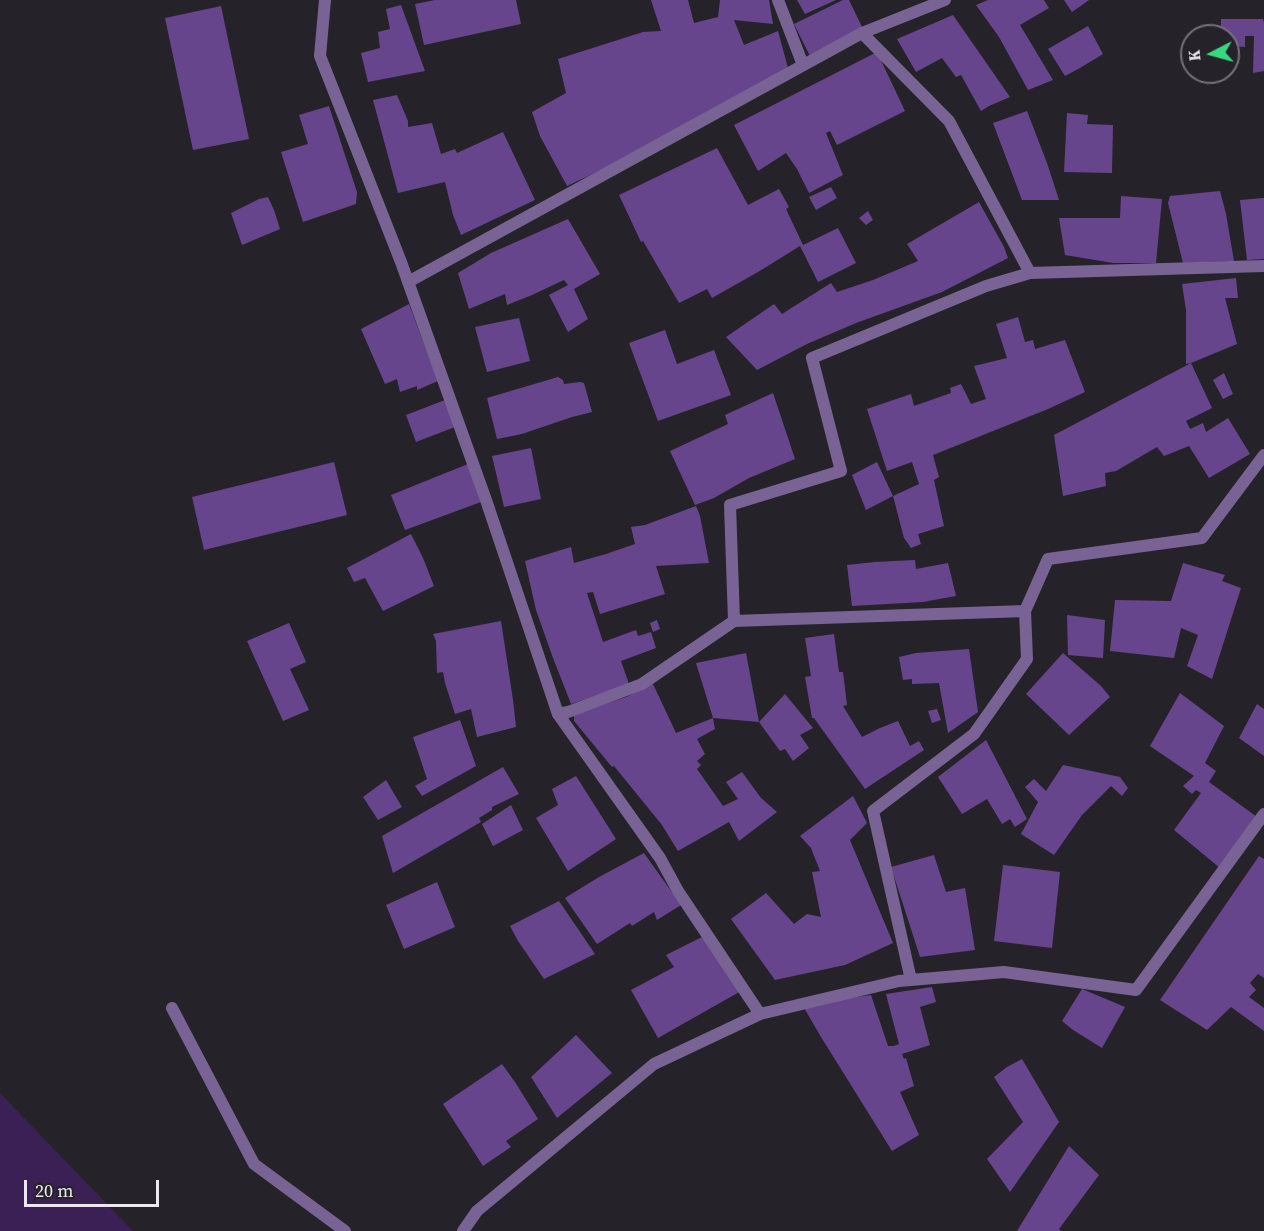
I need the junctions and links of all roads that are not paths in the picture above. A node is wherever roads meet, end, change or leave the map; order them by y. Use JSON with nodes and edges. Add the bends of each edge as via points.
{"nodes":[{"id":1,"x":310,"y":0,"type":"edge"},
{"id":2,"x":326,"y":0,"type":"edge"},
{"id":3,"x":778,"y":0,"type":"edge"},
{"id":4,"x":945,"y":0,"type":"edge"},
{"id":5,"x":862,"y":33,"type":"junction"},
{"id":6,"x":803,"y":65,"type":"junction"},
{"id":7,"x":1264,"y":266,"type":"edge"},
{"id":8,"x":1030,"y":273,"type":"junction"},
{"id":9,"x":408,"y":282,"type":"junction"},
{"id":10,"x":1264,"y":455,"type":"edge"},
{"id":11,"x":1025,"y":611,"type":"junction"},
{"id":12,"x":734,"y":621,"type":"junction"},
{"id":13,"x":558,"y":714,"type":"junction"},
{"id":14,"x":1264,"y":814,"type":"edge"},
{"id":15,"x":911,"y":980,"type":"junction"},
{"id":16,"x":172,"y":1008,"type":"dead end"},
{"id":17,"x":760,"y":1014,"type":"junction"},
{"id":18,"x":345,"y":1231,"type":"edge"},
{"id":19,"x":463,"y":1231,"type":"edge"}],
"edges":[{"from":1,"to":2,"type":"street"},
{"from":2,"to":9,"type":"street","via":[[320,56]]},
{"from":3,"to":6,"type":"street"},
{"from":4,"to":5,"type":"street"},
{"from":5,"to":6,"type":"street"},
{"from":5,"to":8,"type":"street","via":[[950,121]]},
{"from":6,"to":9,"type":"street"},
{"from":7,"to":8,"type":"street"},
{"from":8,"to":12,"type":"street","via":[[986,286],[812,358],[841,471],[730,505]]},
{"from":9,"to":13,"type":"street"},
{"from":10,"to":11,"type":"street","via":[[1202,538],[1048,559]]},
{"from":11,"to":12,"type":"street"},
{"from":11,"to":15,"type":"street","via":[[1027,659],[974,734],[873,811]]},
{"from":12,"to":13,"type":"street","via":[[642,684]]},
{"from":13,"to":17,"type":"street","via":[[660,858]]},
{"from":14,"to":15,"type":"street","via":[[1136,990],[1004,972]]},
{"from":15,"to":17,"type":"street"},
{"from":16,"to":18,"type":"street","via":[[254,1164]]},
{"from":17,"to":19,"type":"street","via":[[654,1064],[477,1211]]}]}
